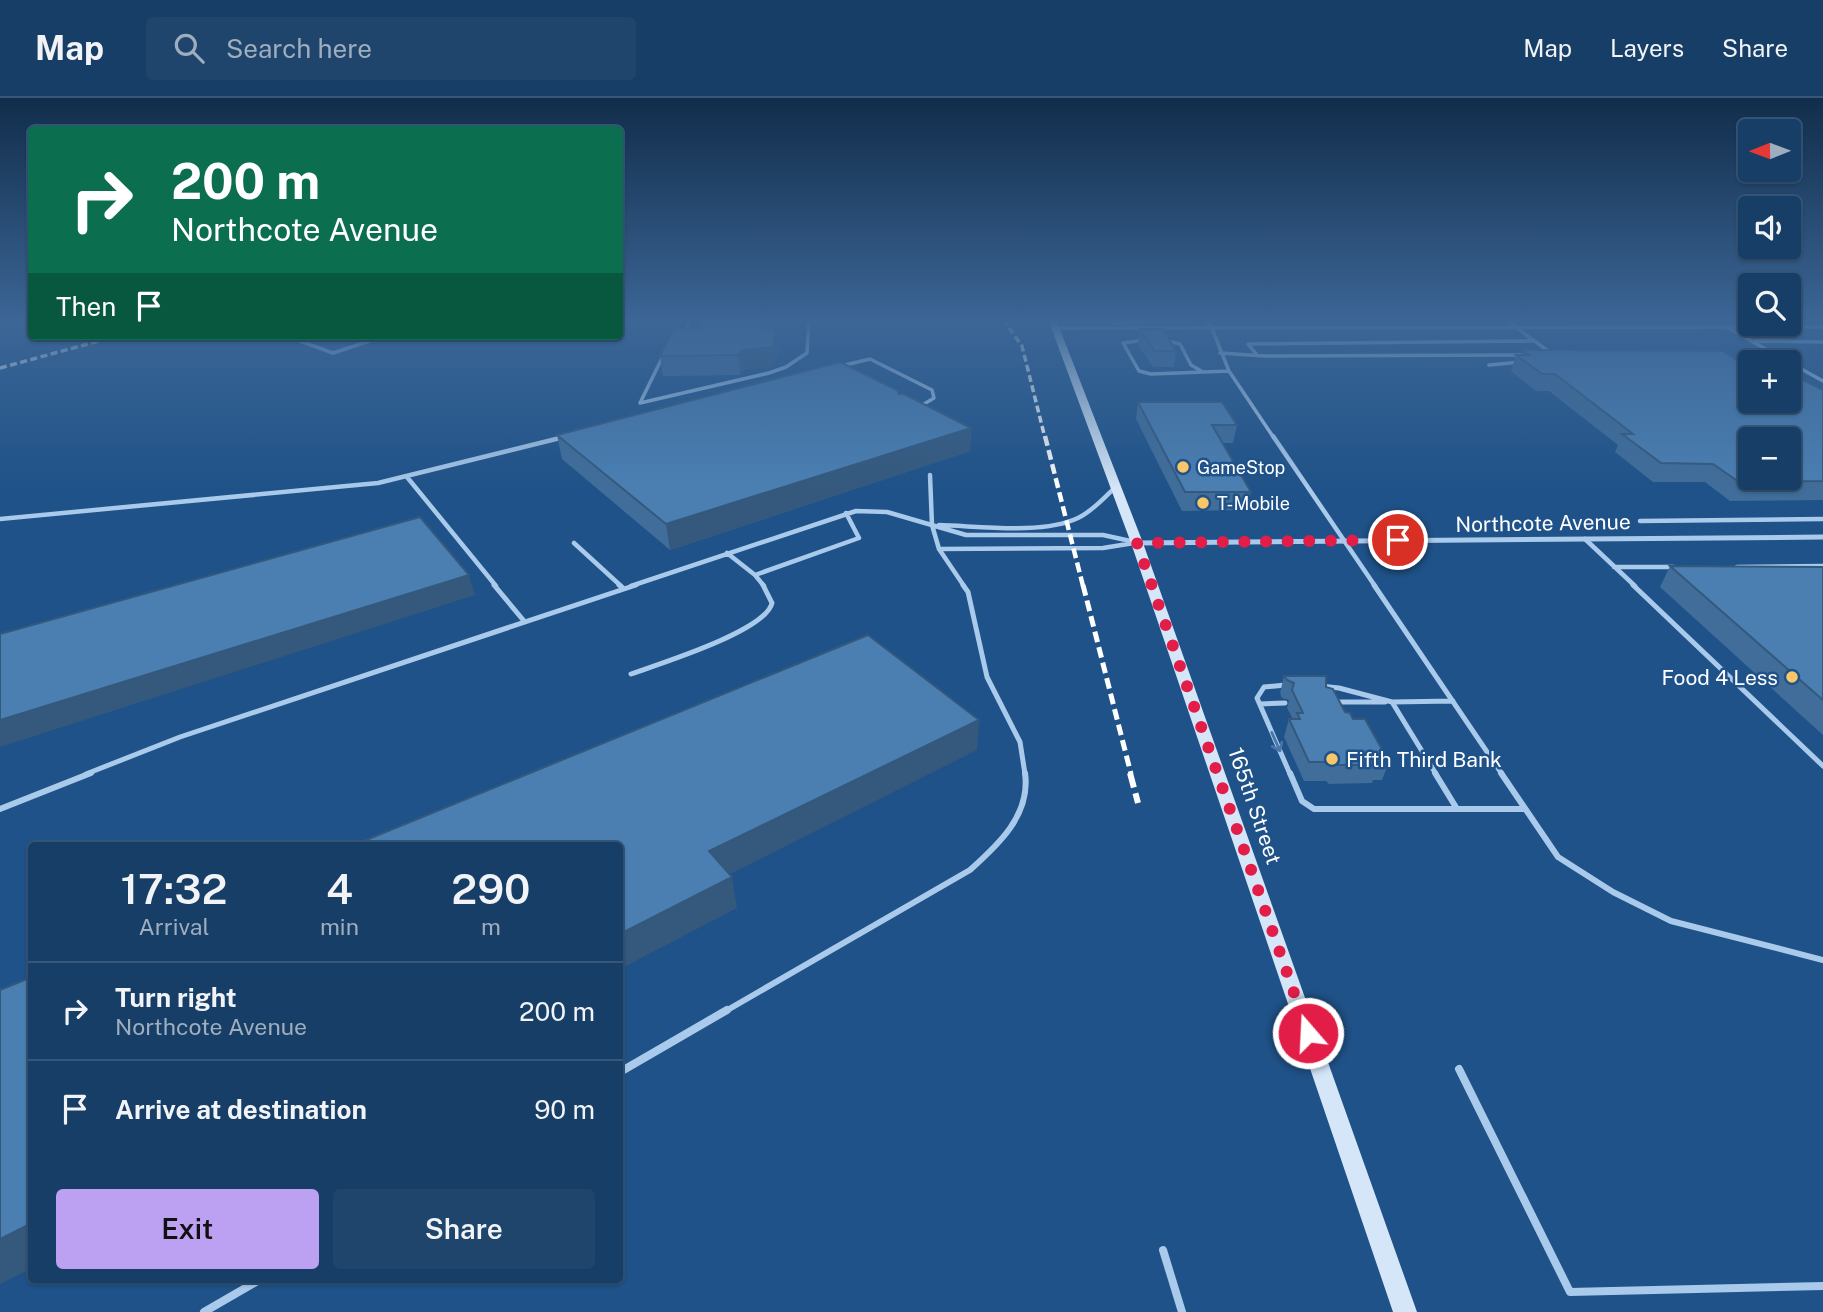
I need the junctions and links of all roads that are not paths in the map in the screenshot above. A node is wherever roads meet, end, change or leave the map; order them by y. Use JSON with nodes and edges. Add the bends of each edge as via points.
{"nodes":[{"id":1,"x":653,"y":376,"type":"edge"},
{"id":2,"x":751,"y":376,"type":"edge"},
{"id":3,"x":903,"y":376,"type":"edge"},
{"id":4,"x":1073,"y":376,"type":"edge"},
{"id":5,"x":1232,"y":376,"type":"edge"},
{"id":6,"x":911,"y":410,"type":"edge"},
{"id":7,"x":566,"y":437,"type":"edge"},
{"id":8,"x":930,"y":475,"type":"dead end"},
{"id":9,"x":407,"y":477,"type":"junction"},
{"id":10,"x":1116,"y":487,"type":"junction"},
{"id":11,"x":846,"y":513,"type":"junction"},
{"id":12,"x":0,"y":519,"type":"edge"},
{"id":13,"x":1823,"y":519,"type":"edge"},
{"id":14,"x":1640,"y":521,"type":"dead end"},
{"id":15,"x":932,"y":525,"type":"junction"},
{"id":16,"x":1823,"y":537,"type":"edge"},
{"id":17,"x":1585,"y":539,"type":"junction"},
{"id":18,"x":1344,"y":541,"type":"junction"},
{"id":19,"x":574,"y":543,"type":"dead end"},
{"id":20,"x":1137,"y":543,"type":"junction"},
{"id":21,"x":939,"y":548,"type":"junction"},
{"id":22,"x":727,"y":553,"type":"junction"},
{"id":23,"x":1823,"y":566,"type":"edge"},
{"id":24,"x":1614,"y":567,"type":"junction"},
{"id":25,"x":1684,"y":567,"type":"edge"},
{"id":26,"x":1726,"y":567,"type":"edge"},
{"id":27,"x":755,"y":575,"type":"junction"},
{"id":28,"x":623,"y":588,"type":"junction"},
{"id":29,"x":524,"y":621,"type":"junction"},
{"id":30,"x":631,"y":674,"type":"dead end"},
{"id":31,"x":1297,"y":686,"type":"edge"},
{"id":32,"x":1308,"y":686,"type":"edge"},
{"id":33,"x":1453,"y":701,"type":"junction"},
{"id":34,"x":1325,"y":702,"type":"edge"},
{"id":35,"x":1392,"y":702,"type":"junction"},
{"id":36,"x":1285,"y":703,"type":"dead end"},
{"id":37,"x":1260,"y":704,"type":"junction"},
{"id":38,"x":1823,"y":766,"type":"edge"},
{"id":39,"x":1525,"y":808,"type":"junction"},
{"id":40,"x":0,"y":809,"type":"edge"},
{"id":41,"x":1457,"y":809,"type":"junction"},
{"id":42,"x":1823,"y":960,"type":"edge"},
{"id":43,"x":1459,"y":1069,"type":"dead end"},
{"id":44,"x":623,"y":1070,"type":"edge"},
{"id":45,"x":1163,"y":1250,"type":"dead end"},
{"id":46,"x":254,"y":1283,"type":"edge"},
{"id":47,"x":1823,"y":1286,"type":"edge"},
{"id":48,"x":204,"y":1312,"type":"edge"},
{"id":49,"x":1182,"y":1312,"type":"edge"},
{"id":50,"x":1405,"y":1312,"type":"edge"}],
"edges":[{"from":1,"to":2,"type":"lane","via":[[640,403]]},
{"from":3,"to":6,"type":"lane","via":[[932,390],[934,398]]},
{"from":4,"to":10,"type":"main road","name":"165th Street"},
{"from":5,"to":18,"type":"lane"},
{"from":7,"to":9,"type":"lane"},
{"from":8,"to":15,"type":"lane"},
{"from":9,"to":12,"type":"lane"},
{"from":9,"to":29,"type":"lane"},
{"from":10,"to":15,"type":"lane","via":[[1079,518],[1067,522]]},
{"from":10,"to":20,"type":"main road","name":"165th Street"},
{"from":11,"to":15,"type":"lane","via":[[878,510]]},
{"from":11,"to":22,"type":"lane"},
{"from":11,"to":27,"type":"lane","via":[[859,538]]},
{"from":13,"to":14,"type":"lane"},
{"from":15,"to":20,"type":"lane","via":[[966,535],[1104,535]]},
{"from":15,"to":21,"type":"lane"},
{"from":16,"to":17,"type":"street","name":"Northcote Avenue"},
{"from":17,"to":18,"type":"street","name":"Northcote Avenue"},
{"from":17,"to":24,"type":"lane"},
{"from":18,"to":20,"type":"street","name":"Northcote Avenue"},
{"from":18,"to":33,"type":"lane"},
{"from":19,"to":28,"type":"lane"},
{"from":20,"to":21,"type":"lane","via":[[1102,548]]},
{"from":20,"to":50,"type":"main road","name":"165th Street"},
{"from":21,"to":44,"type":"lane","via":[[968,592],[987,677],[1020,742],[1026,780],[1019,815],[1001,843],[970,870]]},
{"from":22,"to":27,"type":"lane"},
{"from":22,"to":28,"type":"lane"},
{"from":23,"to":26,"type":"lane"},
{"from":24,"to":25,"type":"lane"},
{"from":24,"to":38,"type":"lane"},
{"from":27,"to":30,"type":"lane","via":[[771,598],[767,616]]},
{"from":28,"to":29,"type":"lane"},
{"from":29,"to":40,"type":"lane","via":[[140,751]]},
{"from":31,"to":37,"type":"lane","via":[[1265,687],[1257,698]]},
{"from":32,"to":35,"type":"lane","via":[[1339,688]]},
{"from":33,"to":35,"type":"lane"},
{"from":33,"to":39,"type":"lane"},
{"from":34,"to":35,"type":"lane"},
{"from":35,"to":41,"type":"lane"},
{"from":36,"to":37,"type":"lane"},
{"from":37,"to":41,"type":"lane","one_way":true,"via":[[1302,801],[1314,809]]},
{"from":39,"to":41,"type":"lane"},
{"from":39,"to":42,"type":"lane","via":[[1558,857],[1602,886],[1657,914],[1728,938]]},
{"from":43,"to":47,"type":"lane","via":[[1570,1292]]},
{"from":45,"to":49,"type":"lane"},
{"from":46,"to":48,"type":"lane"}]}
